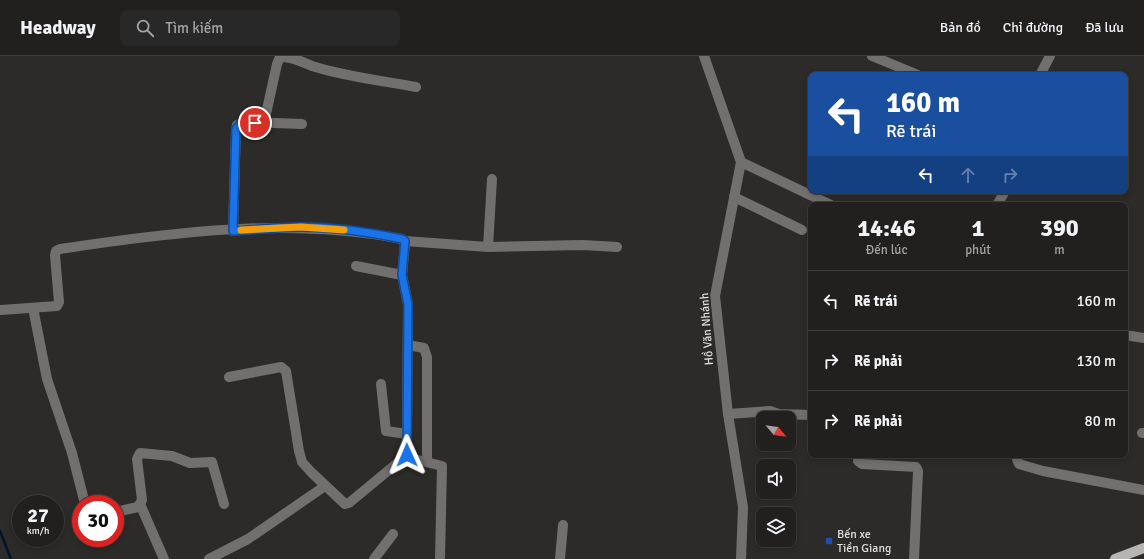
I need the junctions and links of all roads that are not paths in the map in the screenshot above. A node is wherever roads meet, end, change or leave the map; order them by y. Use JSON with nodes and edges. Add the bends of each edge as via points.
{"nodes":[{"id":1,"x":704,"y":56,"type":"edge"},
{"id":2,"x":872,"y":56,"type":"edge"},
{"id":3,"x":1050,"y":56,"type":"edge"},
{"id":4,"x":911,"y":72,"type":"edge"},
{"id":5,"x":1042,"y":72,"type":"edge"},
{"id":6,"x":416,"y":87,"type":"dead end"},
{"id":7,"x":264,"y":123,"type":"junction"},
{"id":8,"x":302,"y":124,"type":"dead end"},
{"id":9,"x":741,"y":162,"type":"junction"},
{"id":10,"x":492,"y":180,"type":"dead end"},
{"id":11,"x":734,"y":197,"type":"junction"},
{"id":12,"x":825,"y":202,"type":"edge"},
{"id":13,"x":802,"y":230,"type":"dead end"},
{"id":14,"x":233,"y":231,"type":"junction"},
{"id":15,"x":405,"y":241,"type":"junction"},
{"id":16,"x":488,"y":247,"type":"junction"},
{"id":17,"x":617,"y":247,"type":"dead end"},
{"id":18,"x":356,"y":266,"type":"dead end"},
{"id":19,"x":402,"y":275,"type":"junction"},
{"id":20,"x":33,"y":308,"type":"junction"},
{"id":21,"x":1,"y":310,"type":"edge"},
{"id":22,"x":1128,"y":335,"type":"edge"},
{"id":23,"x":1144,"y":338,"type":"edge"},
{"id":24,"x":408,"y":345,"type":"junction"},
{"id":25,"x":229,"y":377,"type":"dead end"},
{"id":26,"x":381,"y":384,"type":"dead end"},
{"id":27,"x":728,"y":414,"type":"junction"},
{"id":28,"x":808,"y":415,"type":"edge"},
{"id":29,"x":407,"y":434,"type":"junction"},
{"id":30,"x":407,"y":455,"type":"junction"},
{"id":31,"x":858,"y":458,"type":"edge"},
{"id":32,"x":1018,"y":458,"type":"edge"},
{"id":33,"x":427,"y":462,"type":"junction"},
{"id":34,"x":325,"y":486,"type":"junction"},
{"id":35,"x":1144,"y":490,"type":"edge"},
{"id":36,"x":83,"y":495,"type":"edge"},
{"id":37,"x":140,"y":504,"type":"junction"},
{"id":38,"x":224,"y":504,"type":"dead end"},
{"id":39,"x":124,"y":510,"type":"edge"},
{"id":40,"x":563,"y":525,"type":"dead end"},
{"id":41,"x":393,"y":534,"type":"dead end"},
{"id":42,"x":1144,"y":548,"type":"edge"},
{"id":43,"x":164,"y":559,"type":"edge"},
{"id":44,"x":209,"y":559,"type":"edge"},
{"id":45,"x":374,"y":559,"type":"edge"},
{"id":46,"x":440,"y":559,"type":"edge"},
{"id":47,"x":560,"y":559,"type":"edge"},
{"id":48,"x":741,"y":559,"type":"edge"},
{"id":49,"x":914,"y":559,"type":"edge"},
{"id":50,"x":1115,"y":559,"type":"edge"}],
"edges":[{"from":1,"to":9,"type":"street"},
{"from":2,"to":4,"type":"street"},
{"from":3,"to":5,"type":"street"},
{"from":6,"to":7,"type":"street","via":[[317,67],[299,59],[283,56],[280,57],[278,64]]},
{"from":7,"to":8,"type":"street"},
{"from":7,"to":14,"type":"street","via":[[241,123],[236,129]]},
{"from":9,"to":11,"type":"street","name":"Hồ Văn Nhánh"},
{"from":9,"to":12,"type":"street"},
{"from":10,"to":16,"type":"street"},
{"from":11,"to":13,"type":"street"},
{"from":11,"to":27,"type":"street","name":"Hồ Văn Nhánh","via":[[715,296]]},
{"from":14,"to":15,"type":"street","via":[[301,227],[380,234]]},
{"from":14,"to":20,"type":"street","via":[[132,238],[60,249],[55,255],[59,302],[54,306]]},
{"from":15,"to":16,"type":"street"},
{"from":15,"to":19,"type":"street"},
{"from":16,"to":17,"type":"street"},
{"from":18,"to":19,"type":"street"},
{"from":19,"to":24,"type":"street","via":[[407,296]]},
{"from":20,"to":21,"type":"street"},
{"from":20,"to":36,"type":"street","via":[[47,379],[72,453]]},
{"from":22,"to":23,"type":"street"},
{"from":24,"to":29,"type":"street"},
{"from":24,"to":33,"type":"street","via":[[424,348],[427,357]]},
{"from":25,"to":34,"type":"street","via":[[281,367],[286,371],[302,462]]},
{"from":26,"to":29,"type":"street","via":[[386,431]]},
{"from":27,"to":28,"type":"street","via":[[770,410],[779,414]]},
{"from":27,"to":48,"type":"street","name":"Hồ Văn Nhánh","via":[[743,507]]},
{"from":29,"to":30,"type":"street"},
{"from":30,"to":33,"type":"street","via":[[414,460]]},
{"from":30,"to":34,"type":"street","via":[[349,503],[343,502]]},
{"from":31,"to":49,"type":"street","via":[[862,464],[916,468],[918,471]]},
{"from":32,"to":35,"type":"street","via":[[1019,464],[1037,469]]},
{"from":33,"to":46,"type":"street","via":[[442,466]]},
{"from":34,"to":44,"type":"street","via":[[248,539]]},
{"from":37,"to":38,"type":"street","via":[[142,500],[137,459],[140,453],[172,456],[190,463],[212,462]]},
{"from":37,"to":39,"type":"street","via":[[138,507]]},
{"from":37,"to":43,"type":"street"},
{"from":40,"to":47,"type":"street"},
{"from":41,"to":45,"type":"street"},
{"from":42,"to":50,"type":"main road"}]}
